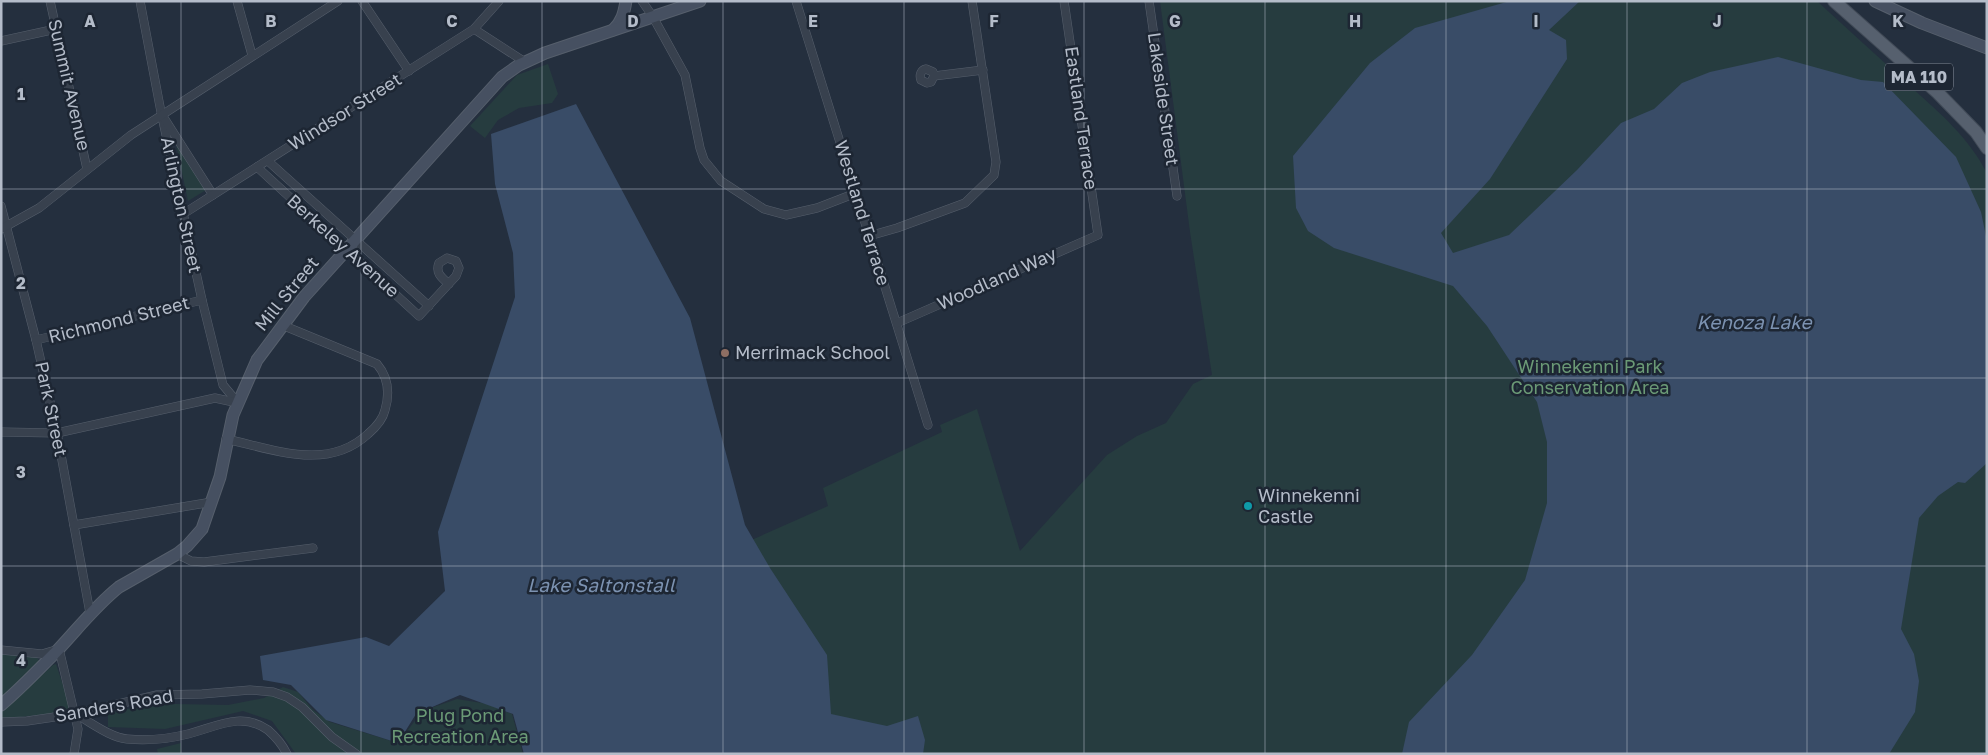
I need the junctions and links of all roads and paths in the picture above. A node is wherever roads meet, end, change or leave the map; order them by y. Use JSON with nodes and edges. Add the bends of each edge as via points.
{"nodes":[{"id":1,"x":50,"y":1,"type":"edge"},
{"id":2,"x":140,"y":1,"type":"edge"},
{"id":3,"x":237,"y":1,"type":"edge"},
{"id":4,"x":338,"y":1,"type":"edge"},
{"id":5,"x":362,"y":1,"type":"edge"},
{"id":6,"x":499,"y":1,"type":"edge"},
{"id":7,"x":626,"y":1,"type":"edge"},
{"id":8,"x":642,"y":1,"type":"edge"},
{"id":9,"x":700,"y":1,"type":"edge"},
{"id":10,"x":796,"y":1,"type":"edge"},
{"id":11,"x":972,"y":1,"type":"edge"},
{"id":12,"x":1064,"y":1,"type":"edge"},
{"id":13,"x":1149,"y":1,"type":"edge"},
{"id":14,"x":1875,"y":1,"type":"edge"},
{"id":15,"x":1839,"y":5,"type":"edge"},
{"id":16,"x":653,"y":17,"type":"junction"},
{"id":17,"x":56,"y":29,"type":"junction"},
{"id":18,"x":474,"y":29,"type":"junction"},
{"id":19,"x":612,"y":31,"type":"junction"},
{"id":20,"x":1,"y":41,"type":"edge"},
{"id":21,"x":1987,"y":48,"type":"edge"},
{"id":22,"x":252,"y":55,"type":"junction"},
{"id":23,"x":525,"y":62,"type":"junction"},
{"id":24,"x":984,"y":70,"type":"junction"},
{"id":25,"x":409,"y":71,"type":"junction"},
{"id":26,"x":934,"y":76,"type":"dead end"},
{"id":27,"x":161,"y":114,"type":"junction"},
{"id":28,"x":1987,"y":148,"type":"edge"},
{"id":29,"x":268,"y":161,"type":"junction"},
{"id":30,"x":257,"y":167,"type":"junction"},
{"id":31,"x":88,"y":169,"type":"junction"},
{"id":32,"x":213,"y":194,"type":"junction"},
{"id":33,"x":856,"y":194,"type":"junction"},
{"id":34,"x":1176,"y":196,"type":"dead end"},
{"id":35,"x":1,"y":206,"type":"edge"},
{"id":36,"x":183,"y":214,"type":"junction"},
{"id":37,"x":4,"y":228,"type":"edge"},
{"id":38,"x":1098,"y":235,"type":"joint"},
{"id":39,"x":870,"y":236,"type":"junction"},
{"id":40,"x":355,"y":240,"type":"junction"},
{"id":41,"x":346,"y":249,"type":"junction"},
{"id":42,"x":449,"y":284,"type":"dead end"},
{"id":43,"x":202,"y":300,"type":"junction"},
{"id":44,"x":429,"y":306,"type":"junction"},
{"id":45,"x":897,"y":323,"type":"junction"},
{"id":46,"x":282,"y":325,"type":"junction"},
{"id":47,"x":36,"y":340,"type":"junction"},
{"id":48,"x":238,"y":403,"type":"junction"},
{"id":49,"x":928,"y":425,"type":"dead end"},
{"id":50,"x":1,"y":432,"type":"edge"},
{"id":51,"x":57,"y":432,"type":"junction"},
{"id":52,"x":226,"y":439,"type":"junction"},
{"id":53,"x":212,"y":502,"type":"junction"},
{"id":54,"x":74,"y":526,"type":"junction"},
{"id":55,"x":313,"y":548,"type":"dead end"},
{"id":56,"x":177,"y":554,"type":"junction"},
{"id":57,"x":90,"y":613,"type":"junction"},
{"id":58,"x":59,"y":649,"type":"junction"},
{"id":59,"x":1,"y":650,"type":"edge"},
{"id":60,"x":1,"y":705,"type":"edge"},
{"id":61,"x":75,"y":714,"type":"junction"},
{"id":62,"x":1,"y":722,"type":"edge"},
{"id":63,"x":74,"y":754,"type":"edge"},
{"id":64,"x":287,"y":754,"type":"edge"},
{"id":65,"x":356,"y":754,"type":"edge"}],
"edges":[{"from":1,"to":17,"type":"street","name":"Summit Avenue"},
{"from":2,"to":27,"type":"street","name":"Arlington Street"},
{"from":3,"to":22,"type":"street"},
{"from":4,"to":22,"type":"street"},
{"from":5,"to":25,"type":"street"},
{"from":6,"to":18,"type":"street","name":"Windsor Street"},
{"from":7,"to":19,"type":"main road","via":[[619,25]]},
{"from":8,"to":16,"type":"street"},
{"from":9,"to":16,"type":"main road","name":"Mill Street"},
{"from":10,"to":33,"type":"street","name":"Westland Terrace"},
{"from":11,"to":24,"type":"street"},
{"from":12,"to":38,"type":"street","name":"Eastland Terrace"},
{"from":13,"to":34,"type":"street","name":"Lakeside Street"},
{"from":14,"to":21,"type":"main road"},
{"from":15,"to":28,"type":"main road","number":"MA 110","via":[[1938,93]]},
{"from":16,"to":19,"type":"main road","name":"Mill Street"},
{"from":16,"to":33,"type":"street","via":[[685,75],[704,160],[721,181],[764,209],[786,215]]},
{"from":17,"to":20,"type":"street"},
{"from":17,"to":31,"type":"street","name":"Summit Avenue"},
{"from":18,"to":23,"type":"street"},
{"from":18,"to":25,"type":"street","name":"Windsor Street"},
{"from":19,"to":23,"type":"main road","name":"Mill Street"},
{"from":22,"to":27,"type":"street"},
{"from":23,"to":40,"type":"main road","name":"Mill Street","via":[[497,82]]},
{"from":24,"to":26,"type":"street"},
{"from":24,"to":39,"type":"street","via":[[996,162],[994,175],[964,203]]},
{"from":25,"to":29,"type":"street","name":"Windsor Street"},
{"from":27,"to":31,"type":"street"},
{"from":27,"to":32,"type":"street"},
{"from":27,"to":36,"type":"street","name":"Arlington Street"},
{"from":29,"to":30,"type":"street","name":"Windsor Street"},
{"from":29,"to":40,"type":"street","name":"Berkeley Avenue"},
{"from":30,"to":32,"type":"street","name":"Windsor Street"},
{"from":30,"to":41,"type":"street","name":"Berkeley Avenue"},
{"from":31,"to":37,"type":"street","via":[[33,212]]},
{"from":32,"to":36,"type":"street","name":"Windsor Street"},
{"from":33,"to":39,"type":"street","name":"Westland Terrace"},
{"from":35,"to":37,"type":"street","name":"Park Street"},
{"from":36,"to":43,"type":"street","name":"Arlington Street"},
{"from":37,"to":47,"type":"street","name":"Park Street"},
{"from":38,"to":45,"type":"street","name":"Woodland Way"},
{"from":39,"to":45,"type":"street","name":"Westland Terrace"},
{"from":40,"to":41,"type":"main road","name":"Mill Street"},
{"from":40,"to":44,"type":"street","name":"Berkeley Avenue"},
{"from":41,"to":44,"type":"street","name":"Berkeley Avenue","via":[[420,316]]},
{"from":41,"to":46,"type":"main road","name":"Mill Street"},
{"from":42,"to":44,"type":"street","name":"Berkeley Avenue"},
{"from":43,"to":47,"type":"street","name":"Richmond Street"},
{"from":43,"to":48,"type":"street","name":"Arlington Street","via":[[223,385]]},
{"from":45,"to":49,"type":"street","name":"Westland Terrace"},
{"from":46,"to":48,"type":"main road","name":"Mill Street","via":[[258,360]]},
{"from":46,"to":52,"type":"street","via":[[377,364],[387,382],[385,412],[361,440],[331,454],[286,453]]},
{"from":47,"to":51,"type":"street","name":"Park Street"},
{"from":48,"to":51,"type":"street","via":[[215,398]]},
{"from":48,"to":52,"type":"main road","name":"Mill Street"},
{"from":50,"to":51,"type":"street"},
{"from":51,"to":54,"type":"street","name":"Park Street"},
{"from":52,"to":53,"type":"main road","name":"Mill Street"},
{"from":53,"to":54,"type":"street"},
{"from":53,"to":56,"type":"main road","name":"Mill Street","via":[[202,529]]},
{"from":54,"to":57,"type":"street","name":"Park Street"},
{"from":55,"to":56,"type":"street","via":[[204,562],[191,561]]},
{"from":56,"to":57,"type":"main road","name":"Mill Street","via":[[120,587]]},
{"from":57,"to":58,"type":"main road","name":"Mill Street"},
{"from":58,"to":59,"type":"street","via":[[42,654]]},
{"from":58,"to":60,"type":"main road","name":"Mill Street"},
{"from":58,"to":61,"type":"street"},
{"from":61,"to":62,"type":"street","name":"Sanders Road"},
{"from":61,"to":63,"type":"street","via":[[78,729]]},
{"from":61,"to":64,"type":"street","via":[[124,739],[174,737],[246,720],[274,735]]},
{"from":61,"to":65,"type":"street","name":"Sanders Road","via":[[157,695],[250,690],[273,692],[302,707],[332,737]]}]}
